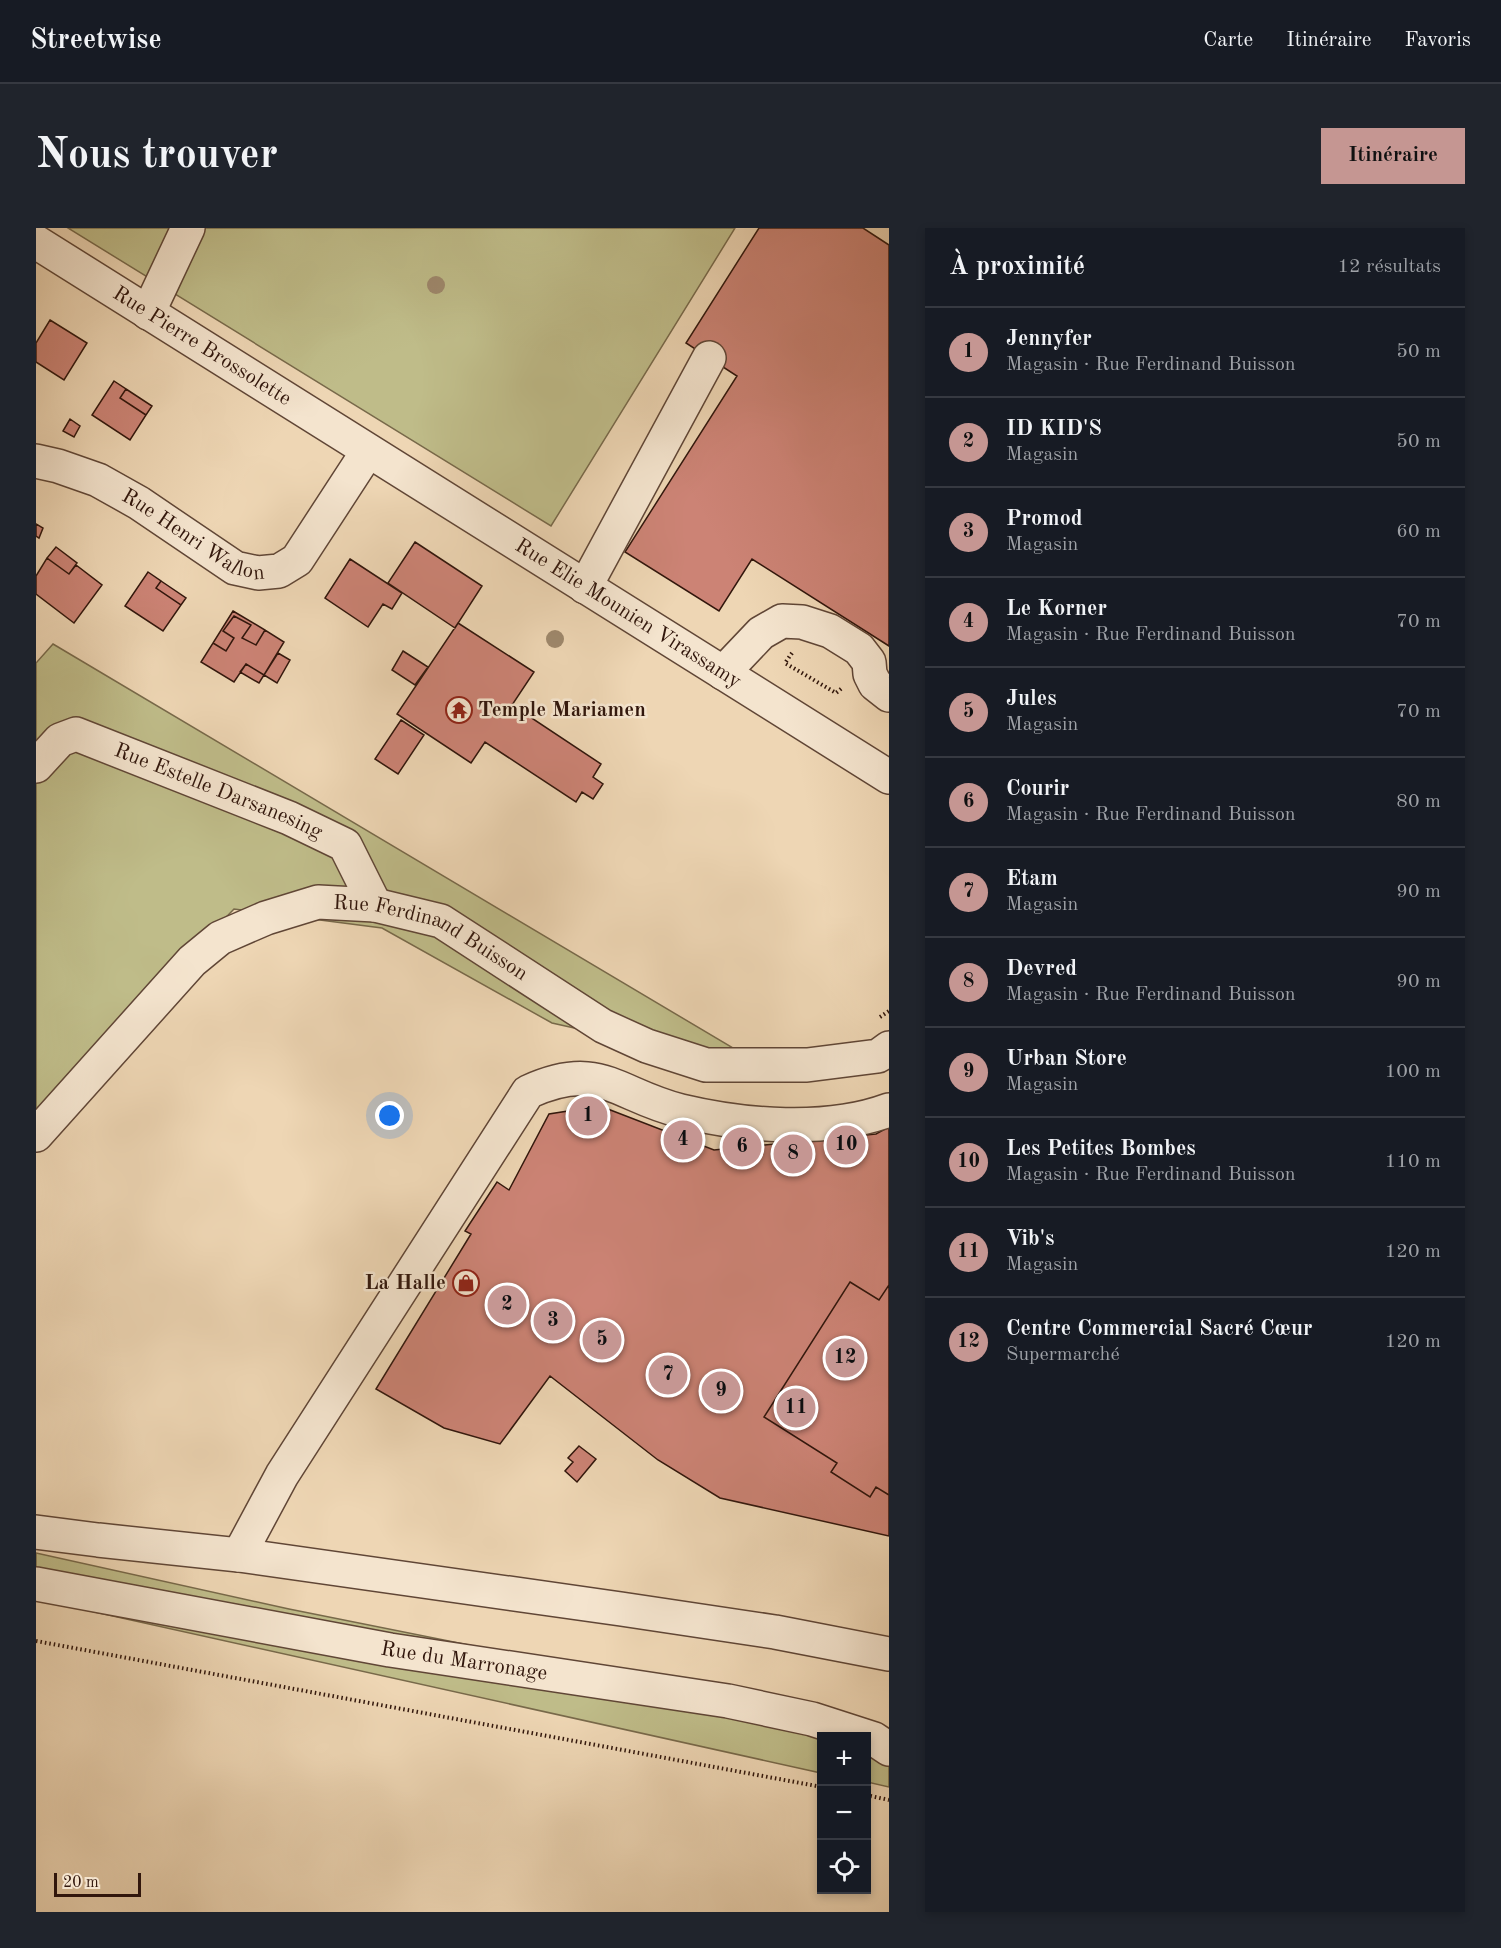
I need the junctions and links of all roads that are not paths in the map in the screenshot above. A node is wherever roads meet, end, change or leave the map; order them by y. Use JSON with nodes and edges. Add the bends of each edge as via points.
{"nodes":[{"id":1,"x":188,"y":228,"type":"edge"},
{"id":2,"x":36,"y":242,"type":"edge"},
{"id":3,"x":148,"y":313,"type":"junction"},
{"id":4,"x":709,"y":358,"type":"dead end"},
{"id":5,"x":36,"y":442,"type":"edge"},
{"id":6,"x":368,"y":451,"type":"junction"},
{"id":7,"x":36,"y":461,"type":"edge"},
{"id":8,"x":98,"y":480,"type":"junction"},
{"id":9,"x":585,"y":587,"type":"junction"},
{"id":10,"x":723,"y":673,"type":"junction"},
{"id":11,"x":889,"y":695,"type":"edge"},
{"id":12,"x":36,"y":766,"type":"edge"},
{"id":13,"x":889,"y":777,"type":"edge"},
{"id":14,"x":375,"y":904,"type":"junction"},
{"id":15,"x":889,"y":1048,"type":"edge"},
{"id":16,"x":889,"y":1110,"type":"edge"},
{"id":17,"x":36,"y":1135,"type":"edge"},
{"id":18,"x":36,"y":1532,"type":"edge"},
{"id":19,"x":239,"y":1555,"type":"junction"},
{"id":20,"x":36,"y":1584,"type":"edge"},
{"id":21,"x":889,"y":1654,"type":"edge"},
{"id":22,"x":889,"y":1749,"type":"edge"}],
"edges":[{"from":1,"to":3,"type":"street"},
{"from":2,"to":3,"type":"street","name":"Rue Pierre Brossolette"},
{"from":3,"to":6,"type":"street","name":"Rue Pierre Brossolette"},
{"from":4,"to":9,"type":"street"},
{"from":5,"to":8,"type":"street"},
{"from":6,"to":8,"type":"street","name":"Rue Henri Wallon","via":[[297,560],[279,571],[258,573],[235,568],[140,503]]},
{"from":6,"to":9,"type":"street","name":"Rue Elie Mounien Virassamy"},
{"from":7,"to":8,"type":"street","name":"Rue Henri Wallon"},
{"from":9,"to":10,"type":"street","name":"Rue Elie Mounien Virassamy"},
{"from":10,"to":11,"type":"street","via":[[761,633],[782,621],[802,622],[830,631],[860,649],[875,684]]},
{"from":10,"to":13,"type":"street","name":"Rue Elie Mounien Virassamy"},
{"from":12,"to":14,"type":"street","name":"Rue Estelle Darsanesing","via":[[60,740],[76,734],[289,818],[345,845]]},
{"from":14,"to":15,"type":"street","name":"Rue Ferdinand Buisson","via":[[441,921],[603,1026],[647,1046],[706,1065],[807,1065],[878,1056]]},
{"from":14,"to":17,"type":"street","name":"Rue Ferdinand Buisson","via":[[318,902],[220,938],[192,961]]},
{"from":16,"to":19,"type":"street","via":[[835,1122],[773,1125],[679,1110],[610,1082],[585,1078],[547,1083],[528,1092],[282,1475]]},
{"from":18,"to":19,"type":"street"},
{"from":19,"to":21,"type":"street","via":[[776,1632]]},
{"from":20,"to":22,"type":"street","name":"Rue du Marronage","via":[[390,1650],[728,1701],[812,1719],[874,1739]]}]}
